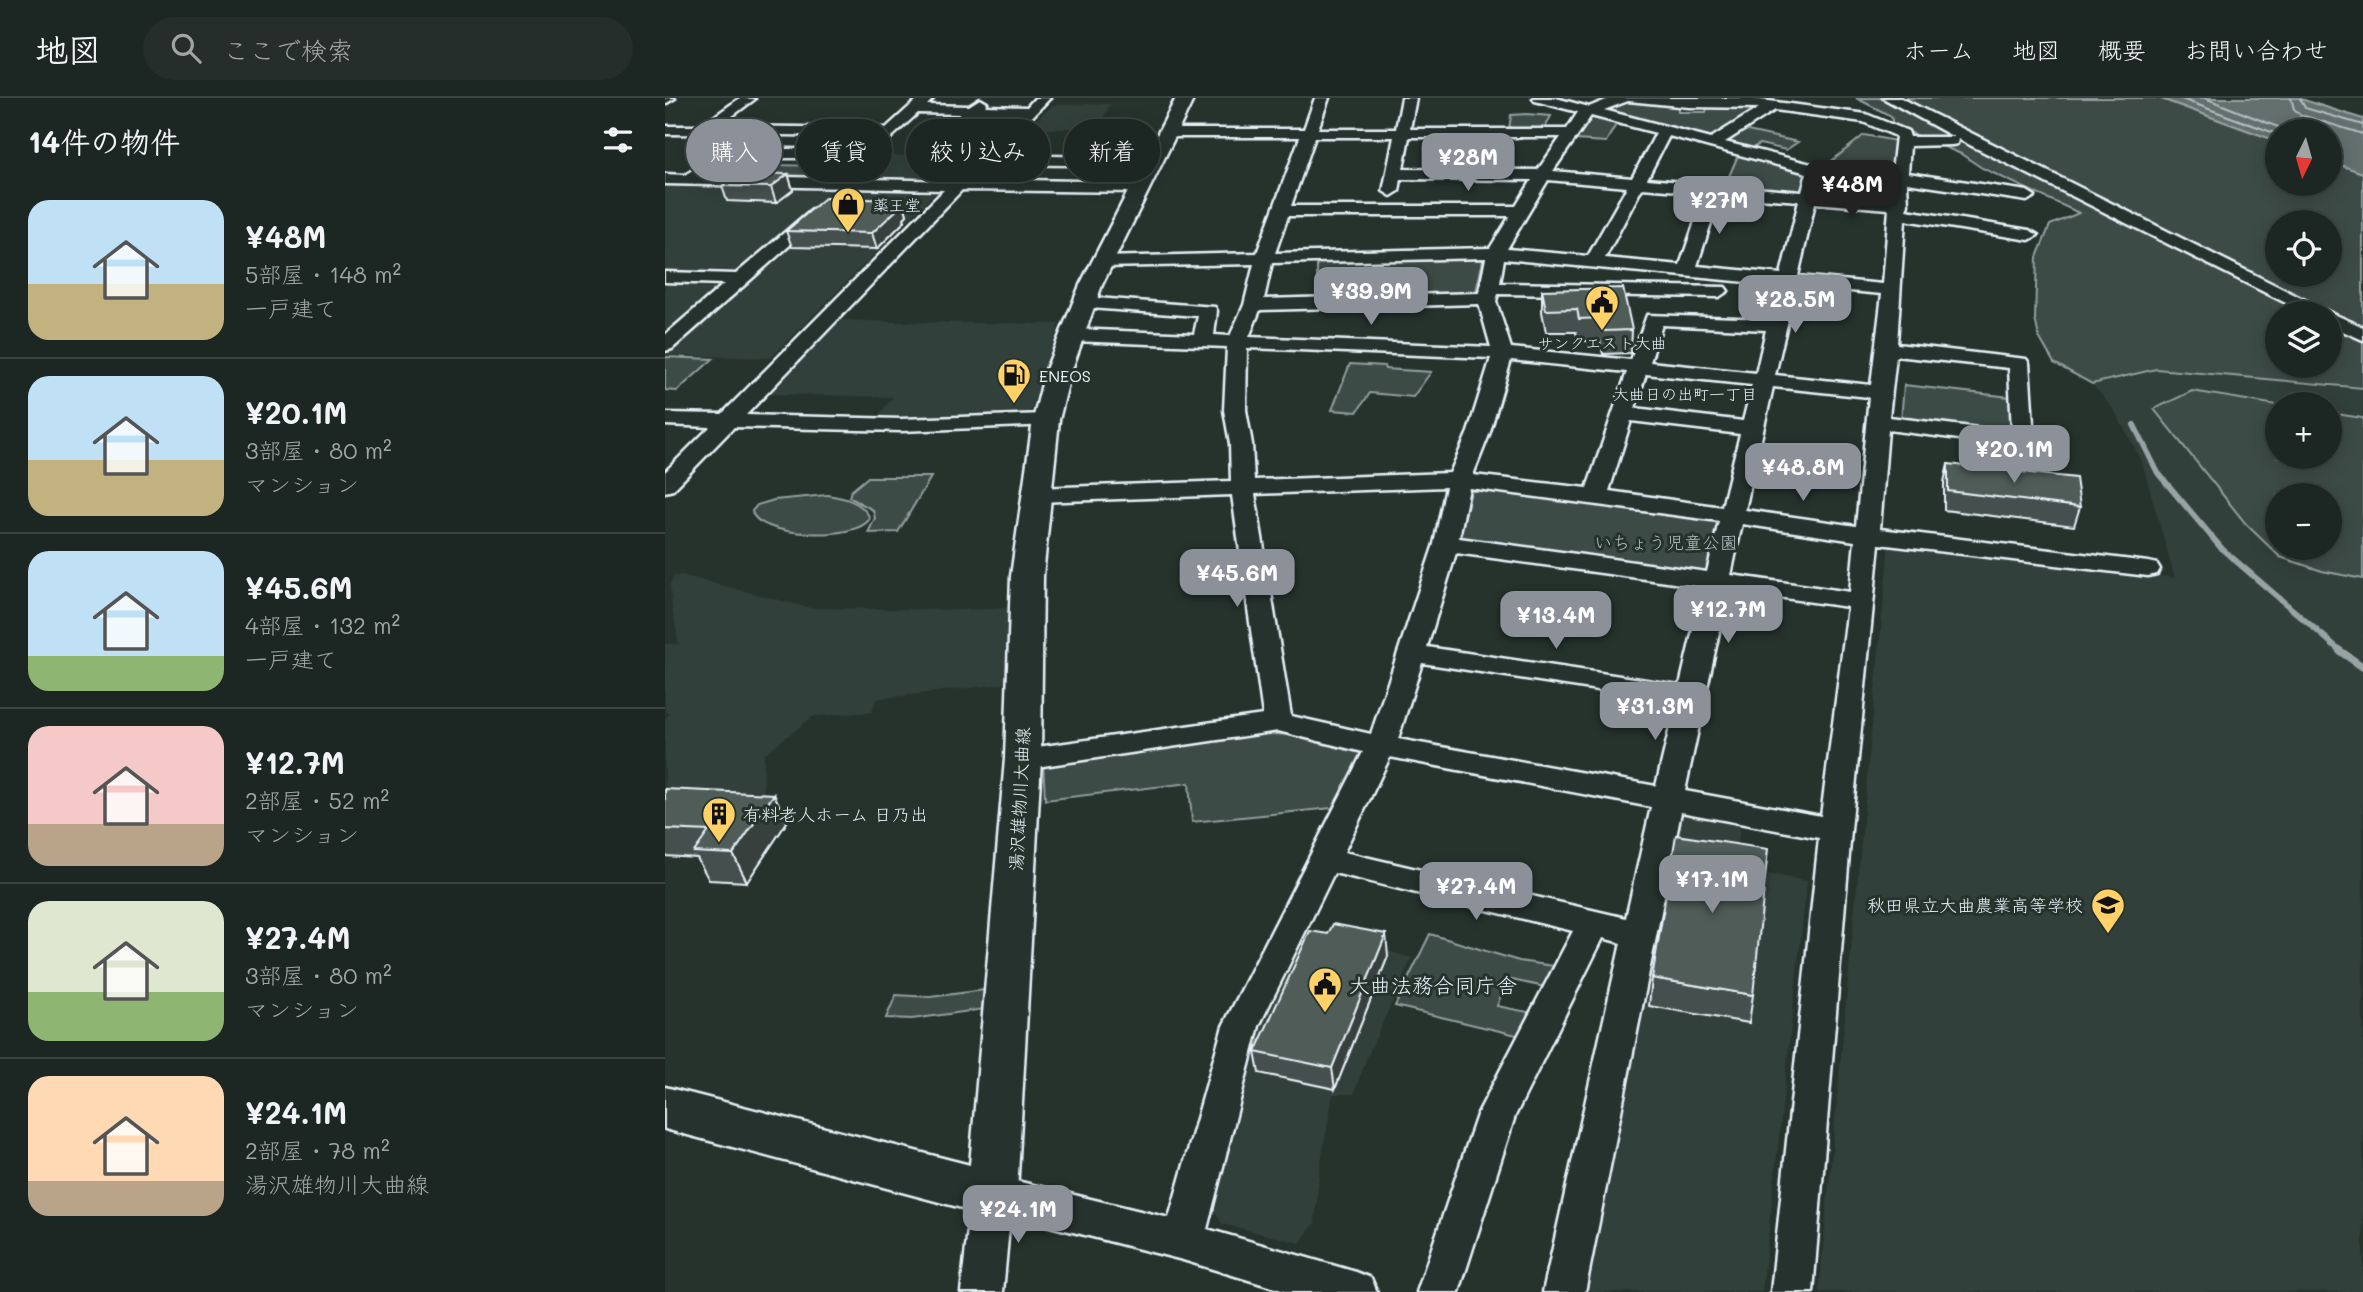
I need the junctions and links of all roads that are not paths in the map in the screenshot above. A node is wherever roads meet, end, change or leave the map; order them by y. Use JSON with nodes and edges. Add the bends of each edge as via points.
{"nodes":[{"id":1,"x":927,"y":98,"type":"edge"},
{"id":2,"x":985,"y":98,"type":"edge"},
{"id":3,"x":1185,"y":98,"type":"edge"},
{"id":4,"x":1322,"y":98,"type":"edge"},
{"id":5,"x":1409,"y":98,"type":"edge"},
{"id":6,"x":1540,"y":98,"type":"edge"},
{"id":7,"x":1623,"y":98,"type":"edge"},
{"id":8,"x":1632,"y":98,"type":"edge"},
{"id":9,"x":1891,"y":98,"type":"edge"},
{"id":10,"x":748,"y":99,"type":"edge"},
{"id":11,"x":1036,"y":104,"type":"edge"},
{"id":12,"x":1774,"y":106,"type":"junction"},
{"id":13,"x":916,"y":108,"type":"junction"},
{"id":14,"x":973,"y":109,"type":"junction"},
{"id":15,"x":1592,"y":110,"type":"junction"},
{"id":16,"x":719,"y":119,"type":"edge"},
{"id":17,"x":963,"y":119,"type":"edge"},
{"id":18,"x":1022,"y":119,"type":"edge"},
{"id":19,"x":892,"y":129,"type":"edge"},
{"id":20,"x":665,"y":130,"type":"edge"},
{"id":21,"x":684,"y":130,"type":"joint"},
{"id":22,"x":1665,"y":130,"type":"junction"},
{"id":23,"x":1909,"y":130,"type":"junction"},
{"id":24,"x":1573,"y":132,"type":"junction"},
{"id":25,"x":1308,"y":133,"type":"junction"},
{"id":26,"x":1402,"y":133,"type":"junction"},
{"id":27,"x":1952,"y":141,"type":"junction"},
{"id":28,"x":1713,"y":143,"type":"junction"},
{"id":29,"x":665,"y":144,"type":"edge"},
{"id":30,"x":1160,"y":146,"type":"edge"},
{"id":31,"x":1160,"y":159,"type":"edge"},
{"id":32,"x":1815,"y":170,"type":"junction"},
{"id":33,"x":1064,"y":171,"type":"edge"},
{"id":34,"x":1394,"y":174,"type":"junction"},
{"id":35,"x":1543,"y":175,"type":"junction"},
{"id":36,"x":2040,"y":175,"type":"junction"},
{"id":37,"x":665,"y":179,"type":"edge"},
{"id":38,"x":686,"y":179,"type":"edge"},
{"id":39,"x":782,"y":181,"type":"edge"},
{"id":40,"x":960,"y":182,"type":"edge"},
{"id":41,"x":1142,"y":182,"type":"edge"},
{"id":42,"x":852,"y":183,"type":"junction"},
{"id":43,"x":1636,"y":183,"type":"junction"},
{"id":44,"x":959,"y":185,"type":"junction"},
{"id":45,"x":1714,"y":190,"type":"junction"},
{"id":46,"x":2027,"y":196,"type":"dead end"},
{"id":47,"x":1808,"y":198,"type":"junction"},
{"id":48,"x":1900,"y":199,"type":"junction"},
{"id":49,"x":1281,"y":211,"type":"junction"},
{"id":50,"x":1387,"y":211,"type":"junction"},
{"id":51,"x":1521,"y":211,"type":"junction"},
{"id":52,"x":2029,"y":235,"type":"dead end"},
{"id":53,"x":1496,"y":253,"type":"junction"},
{"id":54,"x":1263,"y":258,"type":"junction"},
{"id":55,"x":1102,"y":262,"type":"junction"},
{"id":56,"x":1594,"y":262,"type":"junction"},
{"id":57,"x":1687,"y":270,"type":"junction"},
{"id":58,"x":665,"y":277,"type":"edge"},
{"id":59,"x":739,"y":279,"type":"junction"},
{"id":60,"x":1787,"y":287,"type":"junction"},
{"id":61,"x":1893,"y":290,"type":"junction"},
{"id":62,"x":1489,"y":293,"type":"junction"},
{"id":63,"x":2296,"y":301,"type":"edge"},
{"id":64,"x":1083,"y":303,"type":"junction"},
{"id":65,"x":1253,"y":305,"type":"junction"},
{"id":66,"x":2342,"y":324,"type":"edge"},
{"id":67,"x":1777,"y":325,"type":"junction"},
{"id":68,"x":2363,"y":334,"type":"edge"},
{"id":69,"x":1072,"y":335,"type":"junction"},
{"id":70,"x":1203,"y":340,"type":"junction"},
{"id":71,"x":1237,"y":342,"type":"junction"},
{"id":72,"x":665,"y":345,"type":"edge"},
{"id":73,"x":1887,"y":349,"type":"junction"},
{"id":74,"x":1503,"y":353,"type":"junction"},
{"id":75,"x":1637,"y":368,"type":"junction"},
{"id":76,"x":1764,"y":380,"type":"junction"},
{"id":77,"x":1880,"y":392,"type":"junction"},
{"id":78,"x":1622,"y":413,"type":"junction"},
{"id":79,"x":665,"y":419,"type":"edge"},
{"id":80,"x":1046,"y":420,"type":"junction"},
{"id":81,"x":728,"y":421,"type":"junction"},
{"id":82,"x":1878,"y":422,"type":"junction"},
{"id":83,"x":1752,"y":429,"type":"junction"},
{"id":84,"x":1459,"y":480,"type":"junction"},
{"id":85,"x":665,"y":485,"type":"edge"},
{"id":86,"x":1243,"y":489,"type":"junction"},
{"id":87,"x":1035,"y":495,"type":"junction"},
{"id":88,"x":1596,"y":496,"type":"junction"},
{"id":89,"x":1732,"y":516,"type":"junction"},
{"id":90,"x":1867,"y":535,"type":"junction"},
{"id":91,"x":1446,"y":544,"type":"junction"},
{"id":92,"x":2148,"y":569,"type":"dead end"},
{"id":93,"x":1718,"y":582,"type":"junction"},
{"id":94,"x":1862,"y":601,"type":"junction"},
{"id":95,"x":1412,"y":653,"type":"junction"},
{"id":96,"x":1692,"y":696,"type":"junction"},
{"id":97,"x":1277,"y":722,"type":"junction"},
{"id":98,"x":1381,"y":746,"type":"junction"},
{"id":99,"x":1023,"y":759,"type":"junction"},
{"id":100,"x":1668,"y":799,"type":"junction"},
{"id":101,"x":1835,"y":830,"type":"junction"},
{"id":102,"x":1325,"y":859,"type":"junction"},
{"id":103,"x":1594,"y":923,"type":"junction"},
{"id":104,"x":1639,"y":934,"type":"junction"},
{"id":105,"x":665,"y":1108,"type":"edge"},
{"id":106,"x":992,"y":1193,"type":"junction"},
{"id":107,"x":1183,"y":1241,"type":"junction"},
{"id":108,"x":982,"y":1292,"type":"edge"},
{"id":109,"x":1356,"y":1292,"type":"edge"},
{"id":110,"x":1438,"y":1292,"type":"edge"},
{"id":111,"x":1565,"y":1292,"type":"edge"},
{"id":112,"x":1792,"y":1292,"type":"edge"}],
"edges":[{"from":1,"to":13,"type":"street"},
{"from":2,"to":14,"type":"street"},
{"from":3,"to":30,"type":"main road","name":"湯沢雄物川大曲線"},
{"from":4,"to":25,"type":"street"},
{"from":5,"to":26,"type":"street"},
{"from":6,"to":15,"type":"street"},
{"from":7,"to":15,"type":"street"},
{"from":8,"to":12,"type":"street"},
{"from":9,"to":23,"type":"street"},
{"from":10,"to":16,"type":"street"},
{"from":11,"to":14,"type":"street"},
{"from":11,"to":18,"type":"street"},
{"from":12,"to":23,"type":"street","via":[[1866,118]]},
{"from":12,"to":28,"type":"street"},
{"from":13,"to":14,"type":"street"},
{"from":13,"to":19,"type":"street"},
{"from":14,"to":17,"type":"street"},
{"from":15,"to":22,"type":"street"},
{"from":15,"to":24,"type":"street"},
{"from":20,"to":21,"type":"street"},
{"from":21,"to":29,"type":"street"},
{"from":22,"to":28,"type":"street"},
{"from":22,"to":43,"type":"street"},
{"from":23,"to":27,"type":"street"},
{"from":23,"to":27,"type":"street","via":[[1928,123]]},
{"from":23,"to":36,"type":"street"},
{"from":23,"to":48,"type":"street"},
{"from":24,"to":26,"type":"street"},
{"from":24,"to":35,"type":"street"},
{"from":25,"to":26,"type":"street"},
{"from":25,"to":31,"type":"street"},
{"from":25,"to":49,"type":"street"},
{"from":26,"to":34,"type":"street"},
{"from":27,"to":36,"type":"street"},
{"from":28,"to":32,"type":"street"},
{"from":32,"to":47,"type":"street"},
{"from":32,"to":48,"type":"street"},
{"from":33,"to":44,"type":"street"},
{"from":34,"to":35,"type":"street"},
{"from":34,"to":50,"type":"street"},
{"from":35,"to":43,"type":"street"},
{"from":35,"to":51,"type":"street"},
{"from":36,"to":63,"type":"street"},
{"from":37,"to":38,"type":"street"},
{"from":39,"to":42,"type":"street"},
{"from":40,"to":44,"type":"street"},
{"from":41,"to":55,"type":"main road","name":"湯沢雄物川大曲線"},
{"from":42,"to":44,"type":"street"},
{"from":42,"to":59,"type":"street"},
{"from":43,"to":45,"type":"street"},
{"from":43,"to":56,"type":"street"},
{"from":44,"to":81,"type":"street"},
{"from":45,"to":47,"type":"street"},
{"from":45,"to":57,"type":"street"},
{"from":46,"to":48,"type":"street"},
{"from":47,"to":48,"type":"street"},
{"from":47,"to":60,"type":"street"},
{"from":48,"to":52,"type":"street"},
{"from":48,"to":61,"type":"street"},
{"from":49,"to":50,"type":"street"},
{"from":49,"to":54,"type":"street"},
{"from":50,"to":51,"type":"street"},
{"from":51,"to":53,"type":"street"},
{"from":53,"to":54,"type":"street"},
{"from":53,"to":56,"type":"street"},
{"from":53,"to":62,"type":"street"},
{"from":54,"to":55,"type":"street"},
{"from":54,"to":65,"type":"street"},
{"from":55,"to":64,"type":"main road","name":"湯沢雄物川大曲線"},
{"from":56,"to":57,"type":"street"},
{"from":57,"to":60,"type":"street"},
{"from":58,"to":59,"type":"street"},
{"from":59,"to":72,"type":"street"},
{"from":60,"to":61,"type":"street"},
{"from":60,"to":62,"type":"street"},
{"from":60,"to":67,"type":"street"},
{"from":61,"to":73,"type":"street"},
{"from":62,"to":65,"type":"street"},
{"from":62,"to":74,"type":"street","via":[[1491,320]]},
{"from":64,"to":69,"type":"main road","name":"湯沢雄物川大曲線"},
{"from":64,"to":70,"type":"street","via":[[1208,311]]},
{"from":65,"to":71,"type":"street"},
{"from":66,"to":68,"type":"street"},
{"from":67,"to":75,"type":"street","via":[[1654,319]]},
{"from":67,"to":76,"type":"street"},
{"from":69,"to":70,"type":"street"},
{"from":69,"to":80,"type":"main road","name":"湯沢雄物川大曲線"},
{"from":70,"to":71,"type":"street"},
{"from":71,"to":74,"type":"street"},
{"from":71,"to":86,"type":"street","via":[[1235,410]]},
{"from":73,"to":77,"type":"street"},
{"from":73,"to":82,"type":"street","via":[[2019,363],[2023,440]]},
{"from":74,"to":75,"type":"street"},
{"from":74,"to":84,"type":"street"},
{"from":75,"to":76,"type":"street"},
{"from":75,"to":78,"type":"street"},
{"from":76,"to":77,"type":"street"},
{"from":76,"to":83,"type":"street"},
{"from":77,"to":82,"type":"street"},
{"from":78,"to":83,"type":"street"},
{"from":78,"to":88,"type":"street"},
{"from":79,"to":81,"type":"street"},
{"from":80,"to":81,"type":"street","via":[[901,425]]},
{"from":80,"to":87,"type":"main road","name":"湯沢雄物川大曲線"},
{"from":81,"to":85,"type":"street"},
{"from":82,"to":90,"type":"street"},
{"from":83,"to":89,"type":"street"},
{"from":84,"to":86,"type":"street"},
{"from":84,"to":88,"type":"street"},
{"from":84,"to":91,"type":"street"},
{"from":86,"to":87,"type":"street"},
{"from":86,"to":97,"type":"street"},
{"from":87,"to":99,"type":"main road","name":"湯沢雄物川大曲線","via":[[1027,576]]},
{"from":88,"to":89,"type":"street"},
{"from":89,"to":90,"type":"street"},
{"from":89,"to":93,"type":"street"},
{"from":90,"to":92,"type":"street"},
{"from":90,"to":94,"type":"street"},
{"from":91,"to":93,"type":"street"},
{"from":91,"to":95,"type":"street"},
{"from":93,"to":94,"type":"street"},
{"from":93,"to":96,"type":"street"},
{"from":94,"to":101,"type":"street"},
{"from":95,"to":96,"type":"street"},
{"from":95,"to":98,"type":"street"},
{"from":96,"to":100,"type":"street"},
{"from":97,"to":98,"type":"street"},
{"from":97,"to":99,"type":"street"},
{"from":98,"to":100,"type":"street"},
{"from":98,"to":102,"type":"street"},
{"from":99,"to":106,"type":"main road","name":"湯沢雄物川大曲線"},
{"from":100,"to":101,"type":"street"},
{"from":100,"to":104,"type":"street"},
{"from":101,"to":112,"type":"street"},
{"from":102,"to":103,"type":"street"},
{"from":102,"to":107,"type":"street","via":[[1241,1026]]},
{"from":103,"to":104,"type":"street"},
{"from":103,"to":110,"type":"street","via":[[1496,1115]]},
{"from":104,"to":111,"type":"street"},
{"from":105,"to":106,"type":"main road"},
{"from":106,"to":107,"type":"street"},
{"from":106,"to":108,"type":"street"},
{"from":107,"to":109,"type":"street"}]}
